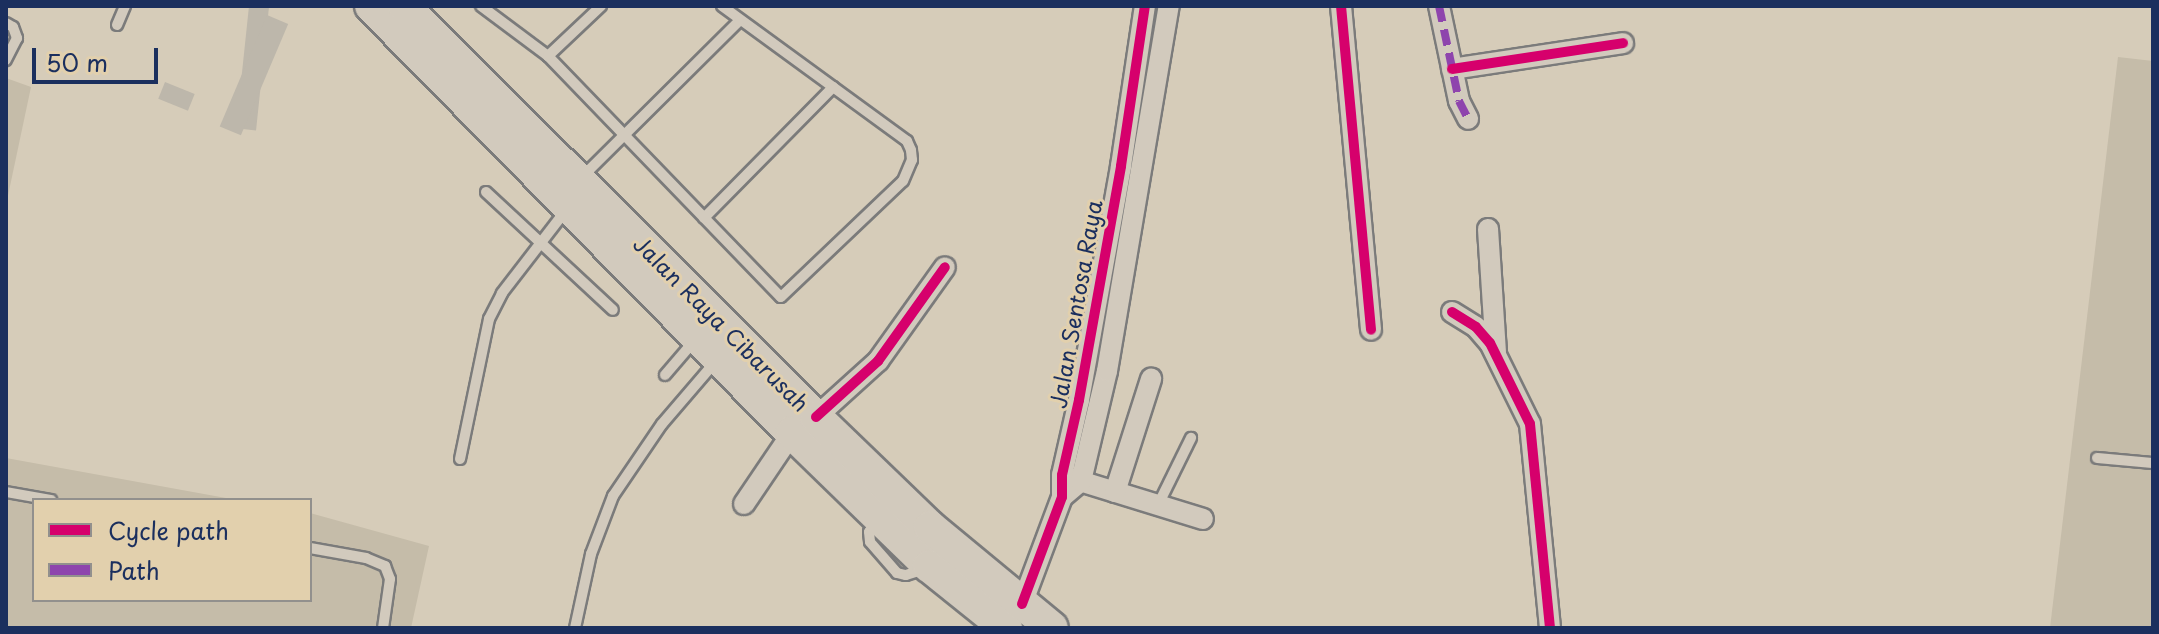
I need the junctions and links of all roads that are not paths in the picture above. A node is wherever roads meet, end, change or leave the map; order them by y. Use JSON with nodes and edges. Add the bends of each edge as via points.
{"nodes":[{"id":1,"x":125,"y":6,"type":"edge"},
{"id":2,"x":371,"y":6,"type":"edge"},
{"id":3,"x":404,"y":6,"type":"edge"},
{"id":4,"x":481,"y":6,"type":"edge"},
{"id":5,"x":601,"y":6,"type":"edge"},
{"id":6,"x":722,"y":6,"type":"edge"},
{"id":7,"x":1145,"y":6,"type":"edge"},
{"id":8,"x":1169,"y":6,"type":"edge"},
{"id":9,"x":1341,"y":6,"type":"edge"},
{"id":10,"x":1439,"y":6,"type":"edge"},
{"id":11,"x":739,"y":21,"type":"junction"},
{"id":12,"x":6,"y":23,"type":"edge"},
{"id":13,"x":117,"y":25,"type":"dead end"},
{"id":14,"x":1623,"y":43,"type":"dead end"},
{"id":15,"x":548,"y":56,"type":"junction"},
{"id":16,"x":6,"y":60,"type":"edge"},
{"id":17,"x":1452,"y":69,"type":"junction"},
{"id":18,"x":833,"y":87,"type":"junction"},
{"id":19,"x":1468,"y":119,"type":"dead end"},
{"id":20,"x":623,"y":134,"type":"junction"},
{"id":21,"x":486,"y":192,"type":"dead end"},
{"id":22,"x":574,"y":194,"type":"junction"},
{"id":23,"x":704,"y":218,"type":"junction"},
{"id":24,"x":1488,"y":229,"type":"dead end"},
{"id":25,"x":541,"y":243,"type":"junction"},
{"id":26,"x":945,"y":267,"type":"dead end"},
{"id":27,"x":613,"y":310,"type":"dead end"},
{"id":28,"x":1452,"y":312,"type":"dead end"},
{"id":29,"x":1371,"y":330,"type":"dead end"},
{"id":30,"x":707,"y":349,"type":"junction"},
{"id":31,"x":1496,"y":352,"type":"junction"},
{"id":32,"x":665,"y":375,"type":"dead end"},
{"id":33,"x":1151,"y":379,"type":"dead end"},
{"id":34,"x":804,"y":425,"type":"junction"},
{"id":35,"x":1191,"y":438,"type":"dead end"},
{"id":36,"x":2097,"y":458,"type":"dead end"},
{"id":37,"x":460,"y":459,"type":"dead end"},
{"id":38,"x":2153,"y":463,"type":"edge"},
{"id":39,"x":1072,"y":478,"type":"junction"},
{"id":40,"x":6,"y":492,"type":"edge"},
{"id":41,"x":1115,"y":492,"type":"junction"},
{"id":42,"x":40,"y":498,"type":"edge"},
{"id":43,"x":744,"y":504,"type":"dead end"},
{"id":44,"x":1158,"y":505,"type":"junction"},
{"id":45,"x":1203,"y":519,"type":"dead end"},
{"id":46,"x":312,"y":548,"type":"edge"},
{"id":47,"x":1014,"y":616,"type":"edge"},
{"id":48,"x":383,"y":628,"type":"edge"},
{"id":49,"x":575,"y":628,"type":"edge"},
{"id":50,"x":1052,"y":628,"type":"edge"},
{"id":51,"x":1550,"y":628,"type":"edge"}],
"edges":[{"from":1,"to":13,"type":"lane"},
{"from":2,"to":22,"type":"main road","name":"Jalan Raya Cibarusah"},
{"from":3,"to":22,"type":"main road","name":"Jalan Raya Cibarusah"},
{"from":4,"to":15,"type":"lane"},
{"from":5,"to":15,"type":"lane"},
{"from":6,"to":11,"type":"lane"},
{"from":7,"to":39,"type":"street","name":"Jalan Sentosa Raya"},
{"from":8,"to":39,"type":"street","name":"Jalan Sentosa Raya","via":[[1107,371]]},
{"from":9,"to":29,"type":"street"},
{"from":10,"to":17,"type":"street"},
{"from":11,"to":18,"type":"lane"},
{"from":11,"to":20,"type":"lane"},
{"from":12,"to":16,"type":"lane","via":[[17,38]]},
{"from":14,"to":17,"type":"street"},
{"from":15,"to":20,"type":"lane"},
{"from":17,"to":19,"type":"street"},
{"from":18,"to":23,"type":"lane"},
{"from":18,"to":23,"type":"lane","via":[[907,141],[912,160],[903,181],[781,297]]},
{"from":20,"to":22,"type":"lane"},
{"from":20,"to":23,"type":"lane"},
{"from":21,"to":25,"type":"lane"},
{"from":22,"to":25,"type":"lane"},
{"from":22,"to":30,"type":"main road","name":"Jalan Raya Cibarusah"},
{"from":22,"to":34,"type":"main road","name":"Jalan Raya Cibarusah"},
{"from":24,"to":31,"type":"street"},
{"from":25,"to":27,"type":"lane"},
{"from":25,"to":37,"type":"lane","via":[[489,319]]},
{"from":26,"to":34,"type":"street","via":[[878,361]]},
{"from":28,"to":31,"type":"street","via":[[1476,327]]},
{"from":30,"to":32,"type":"lane"},
{"from":30,"to":34,"type":"main road","name":"Jalan Raya Cibarusah"},
{"from":30,"to":49,"type":"lane","via":[[619,484],[591,554]]},
{"from":31,"to":51,"type":"street","via":[[1530,424]]},
{"from":33,"to":41,"type":"street"},
{"from":34,"to":43,"type":"street"},
{"from":34,"to":47,"type":"main road","name":"Jalan Raya Cibarusah","via":[[930,527]]},
{"from":34,"to":47,"type":"main road","name":"Jalan Raya Cibarusah","via":[[879,517],[929,566]]},
{"from":35,"to":44,"type":"lane"},
{"from":36,"to":38,"type":"lane"},
{"from":39,"to":41,"type":"street"},
{"from":39,"to":47,"type":"street","name":"Jalan Sentosa Raya"},
{"from":40,"to":42,"type":"lane"},
{"from":41,"to":44,"type":"street"},
{"from":44,"to":45,"type":"street"},
{"from":46,"to":48,"type":"lane","via":[[385,566],[390,579]]},
{"from":47,"to":50,"type":"main road","name":"Jalan Raya Cibarusah"}]}
